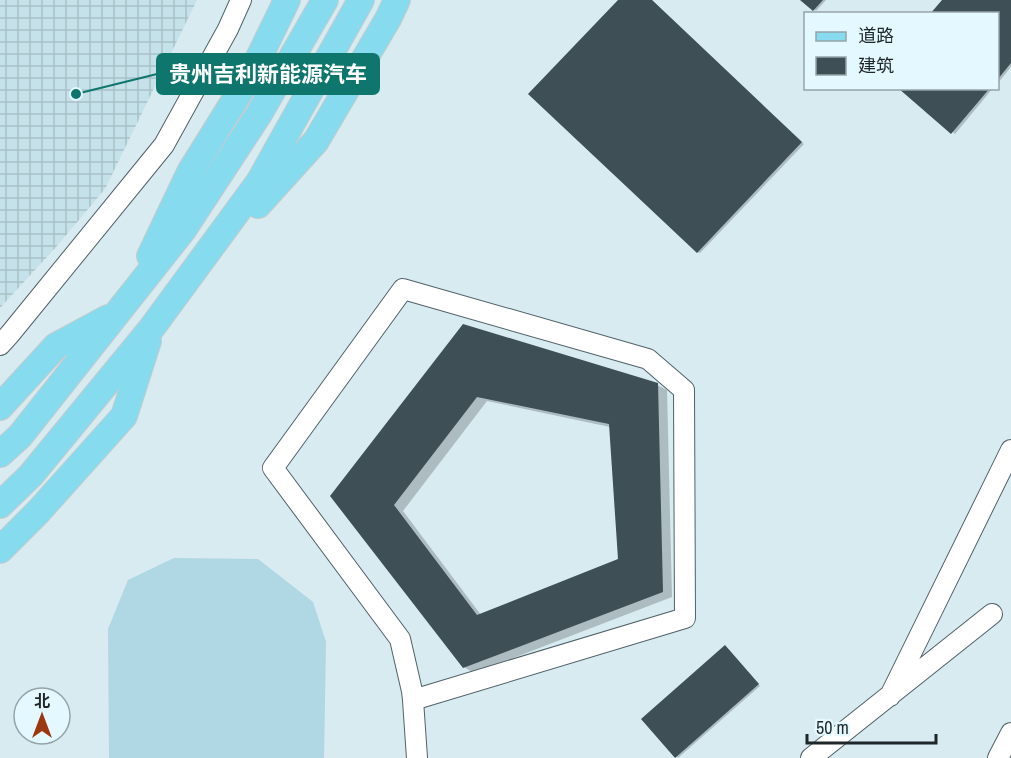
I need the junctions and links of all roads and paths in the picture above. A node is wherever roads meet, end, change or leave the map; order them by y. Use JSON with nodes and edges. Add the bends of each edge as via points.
{"nodes":[{"id":1,"x":241,"y":0,"type":"edge"},
{"id":2,"x":287,"y":0,"type":"edge"},
{"id":3,"x":325,"y":0,"type":"edge"},
{"id":4,"x":362,"y":0,"type":"edge"},
{"id":5,"x":397,"y":0,"type":"edge"},
{"id":6,"x":177,"y":294,"type":"junction"},
{"id":7,"x":124,"y":305,"type":"junction"},
{"id":8,"x":152,"y":329,"type":"junction"},
{"id":9,"x":0,"y":345,"type":"edge"},
{"id":10,"x":0,"y":407,"type":"edge"},
{"id":11,"x":1011,"y":450,"type":"edge"},
{"id":12,"x":0,"y":454,"type":"edge"},
{"id":13,"x":0,"y":505,"type":"edge"},
{"id":14,"x":0,"y":550,"type":"edge"},
{"id":15,"x":992,"y":614,"type":"dead end"},
{"id":16,"x":890,"y":696,"type":"junction"},
{"id":17,"x":413,"y":700,"type":"junction"},
{"id":18,"x":1011,"y":733,"type":"edge"},
{"id":19,"x":417,"y":758,"type":"edge"},
{"id":20,"x":811,"y":758,"type":"edge"},
{"id":21,"x":998,"y":758,"type":"edge"}],
"edges":[{"from":1,"to":9,"type":"street","via":[[164,145]]},
{"from":2,"to":7,"type":"main road","via":[[251,74],[190,172]]},
{"from":3,"to":7,"type":"main road","via":[[259,114],[190,220]]},
{"from":4,"to":6,"type":"main road","via":[[259,182]]},
{"from":5,"to":6,"type":"main road","via":[[316,141]]},
{"from":6,"to":8,"type":"main road"},
{"from":7,"to":10,"type":"main road","via":[[56,346]]},
{"from":7,"to":12,"type":"main road","via":[[20,436]]},
{"from":8,"to":13,"type":"main road","via":[[31,475]]},
{"from":8,"to":14,"type":"main road","via":[[124,416]]},
{"from":11,"to":16,"type":"street"},
{"from":15,"to":16,"type":"street"},
{"from":16,"to":20,"type":"street"},
{"from":17,"to":17,"type":"street","via":[[400,639],[273,468],[403,289],[648,359],[684,390],[685,618]]},
{"from":17,"to":19,"type":"street"},
{"from":18,"to":21,"type":"street"}]}
